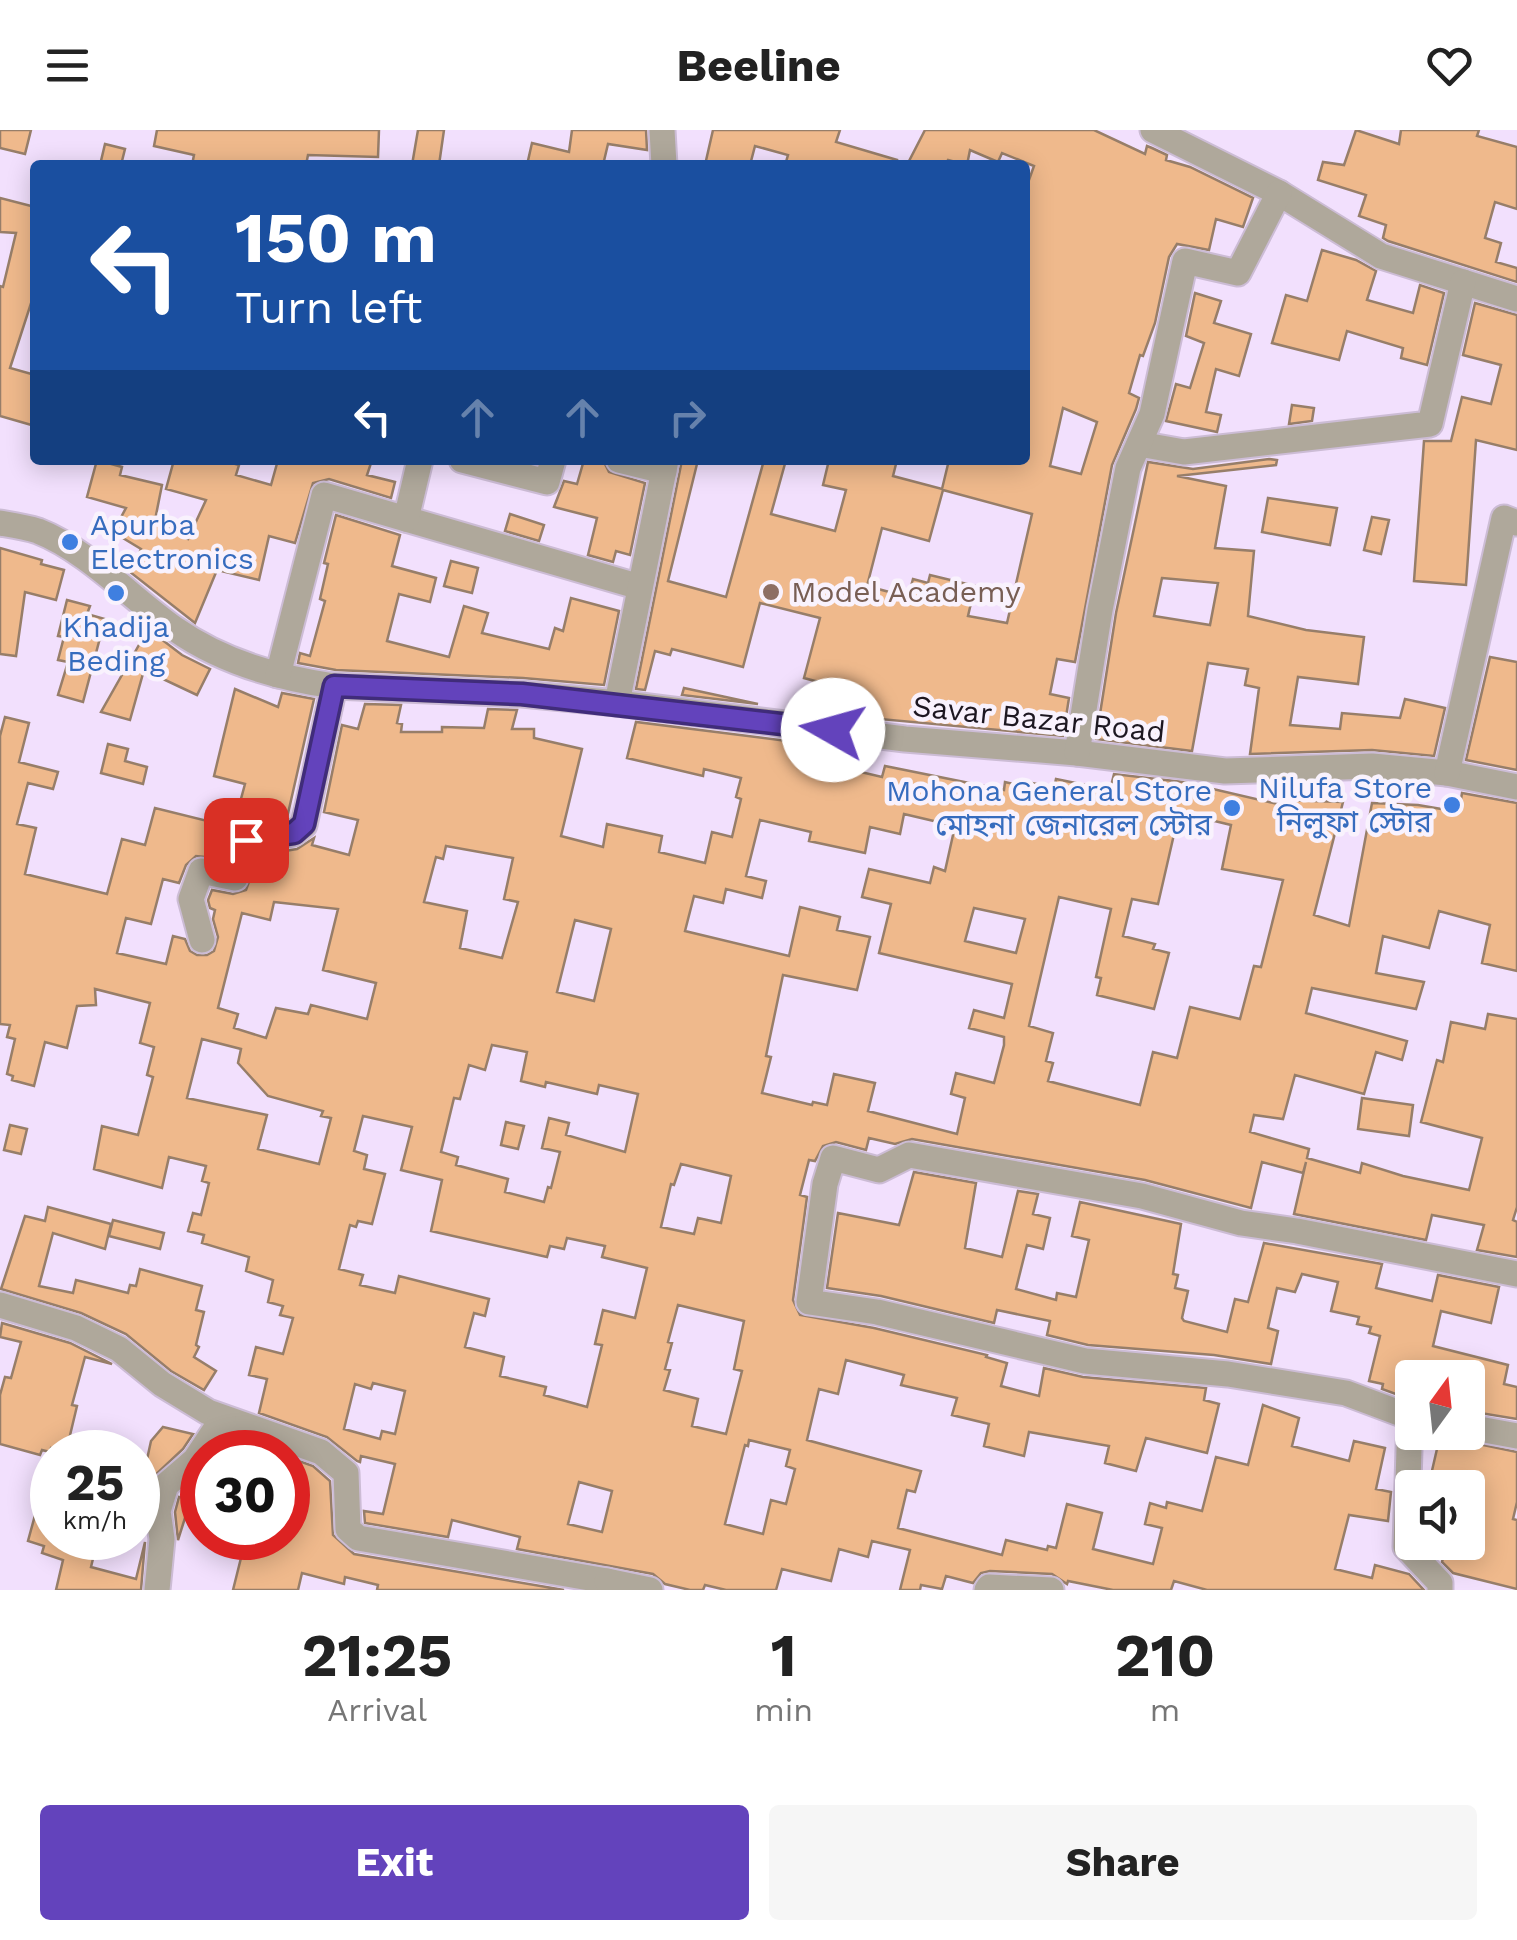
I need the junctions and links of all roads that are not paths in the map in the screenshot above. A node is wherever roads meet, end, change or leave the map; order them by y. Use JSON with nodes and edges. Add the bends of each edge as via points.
{"nodes":[{"id":1,"x":662,"y":130,"type":"edge"},
{"id":2,"x":1153,"y":130,"type":"edge"},
{"id":3,"x":664,"y":160,"type":"edge"},
{"id":4,"x":1279,"y":193,"type":"junction"},
{"id":5,"x":1464,"y":282,"type":"junction"},
{"id":6,"x":1517,"y":299,"type":"edge"},
{"id":7,"x":1139,"y":444,"type":"junction"},
{"id":8,"x":419,"y":465,"type":"edge"},
{"id":9,"x":481,"y":465,"type":"edge"},
{"id":10,"x":552,"y":465,"type":"edge"},
{"id":11,"x":665,"y":466,"type":"edge"},
{"id":12,"x":406,"y":518,"type":"junction"},
{"id":13,"x":0,"y":523,"type":"edge"},
{"id":14,"x":1517,"y":523,"type":"edge"},
{"id":15,"x":640,"y":587,"type":"junction"},
{"id":16,"x":278,"y":676,"type":"junction"},
{"id":17,"x":334,"y":686,"type":"junction"},
{"id":18,"x":617,"y":703,"type":"junction"},
{"id":19,"x":1077,"y":753,"type":"junction"},
{"id":20,"x":1447,"y":773,"type":"junction"},
{"id":21,"x":1517,"y":788,"type":"edge"},
{"id":22,"x":202,"y":940,"type":"dead end"},
{"id":23,"x":1517,"y":1274,"type":"edge"},
{"id":24,"x":0,"y":1305,"type":"edge"},
{"id":25,"x":1395,"y":1411,"type":"edge"},
{"id":26,"x":223,"y":1418,"type":"junction"},
{"id":27,"x":1485,"y":1430,"type":"edge"},
{"id":28,"x":1517,"y":1436,"type":"edge"},
{"id":29,"x":1410,"y":1450,"type":"edge"},
{"id":30,"x":606,"y":1585,"type":"edge"},
{"id":31,"x":157,"y":1590,"type":"edge"},
{"id":32,"x":650,"y":1590,"type":"edge"},
{"id":33,"x":987,"y":1590,"type":"edge"},
{"id":34,"x":1051,"y":1590,"type":"edge"},
{"id":35,"x":1440,"y":1590,"type":"edge"}],
"edges":[{"from":1,"to":3,"type":"street"},
{"from":2,"to":4,"type":"street"},
{"from":4,"to":5,"type":"street","via":[[1381,256]]},
{"from":4,"to":7,"type":"street","via":[[1238,273],[1185,261],[1152,414]]},
{"from":5,"to":6,"type":"street"},
{"from":5,"to":7,"type":"street","via":[[1430,424],[1184,452]]},
{"from":7,"to":19,"type":"street","via":[[1128,468],[1103,592]]},
{"from":8,"to":12,"type":"street"},
{"from":9,"to":10,"type":"street","via":[[547,482]]},
{"from":11,"to":15,"type":"street"},
{"from":12,"to":15,"type":"street"},
{"from":12,"to":16,"type":"street","via":[[324,495]]},
{"from":13,"to":16,"type":"street","name":"Savar Bazar Road","via":[[62,543],[178,631],[218,655]]},
{"from":14,"to":20,"type":"street","via":[[1504,518]]},
{"from":15,"to":18,"type":"street"},
{"from":16,"to":17,"type":"street","name":"Savar Bazar Road"},
{"from":17,"to":18,"type":"street","name":"Savar Bazar Road"},
{"from":17,"to":22,"type":"street","via":[[304,824],[294,833],[246,840],[235,878],[201,871],[191,900]]},
{"from":18,"to":19,"type":"street","name":"Savar Bazar Road"},
{"from":19,"to":20,"type":"street","name":"Savar Bazar Road","via":[[1225,771],[1372,766]]},
{"from":20,"to":21,"type":"street","name":"Savar Bazar Road"},
{"from":23,"to":25,"type":"street","via":[[909,1155],[879,1170],[833,1158],[808,1302],[1085,1361],[1346,1393]]},
{"from":24,"to":26,"type":"street","via":[[119,1349],[162,1384]]},
{"from":26,"to":30,"type":"street","via":[[334,1462],[346,1473],[348,1529],[358,1538]]},
{"from":26,"to":31,"type":"street","via":[[195,1460],[166,1485],[158,1511]]},
{"from":27,"to":28,"type":"street"},
{"from":29,"to":35,"type":"street","via":[[1406,1547]]},
{"from":30,"to":32,"type":"street"},
{"from":33,"to":34,"type":"street"}]}
